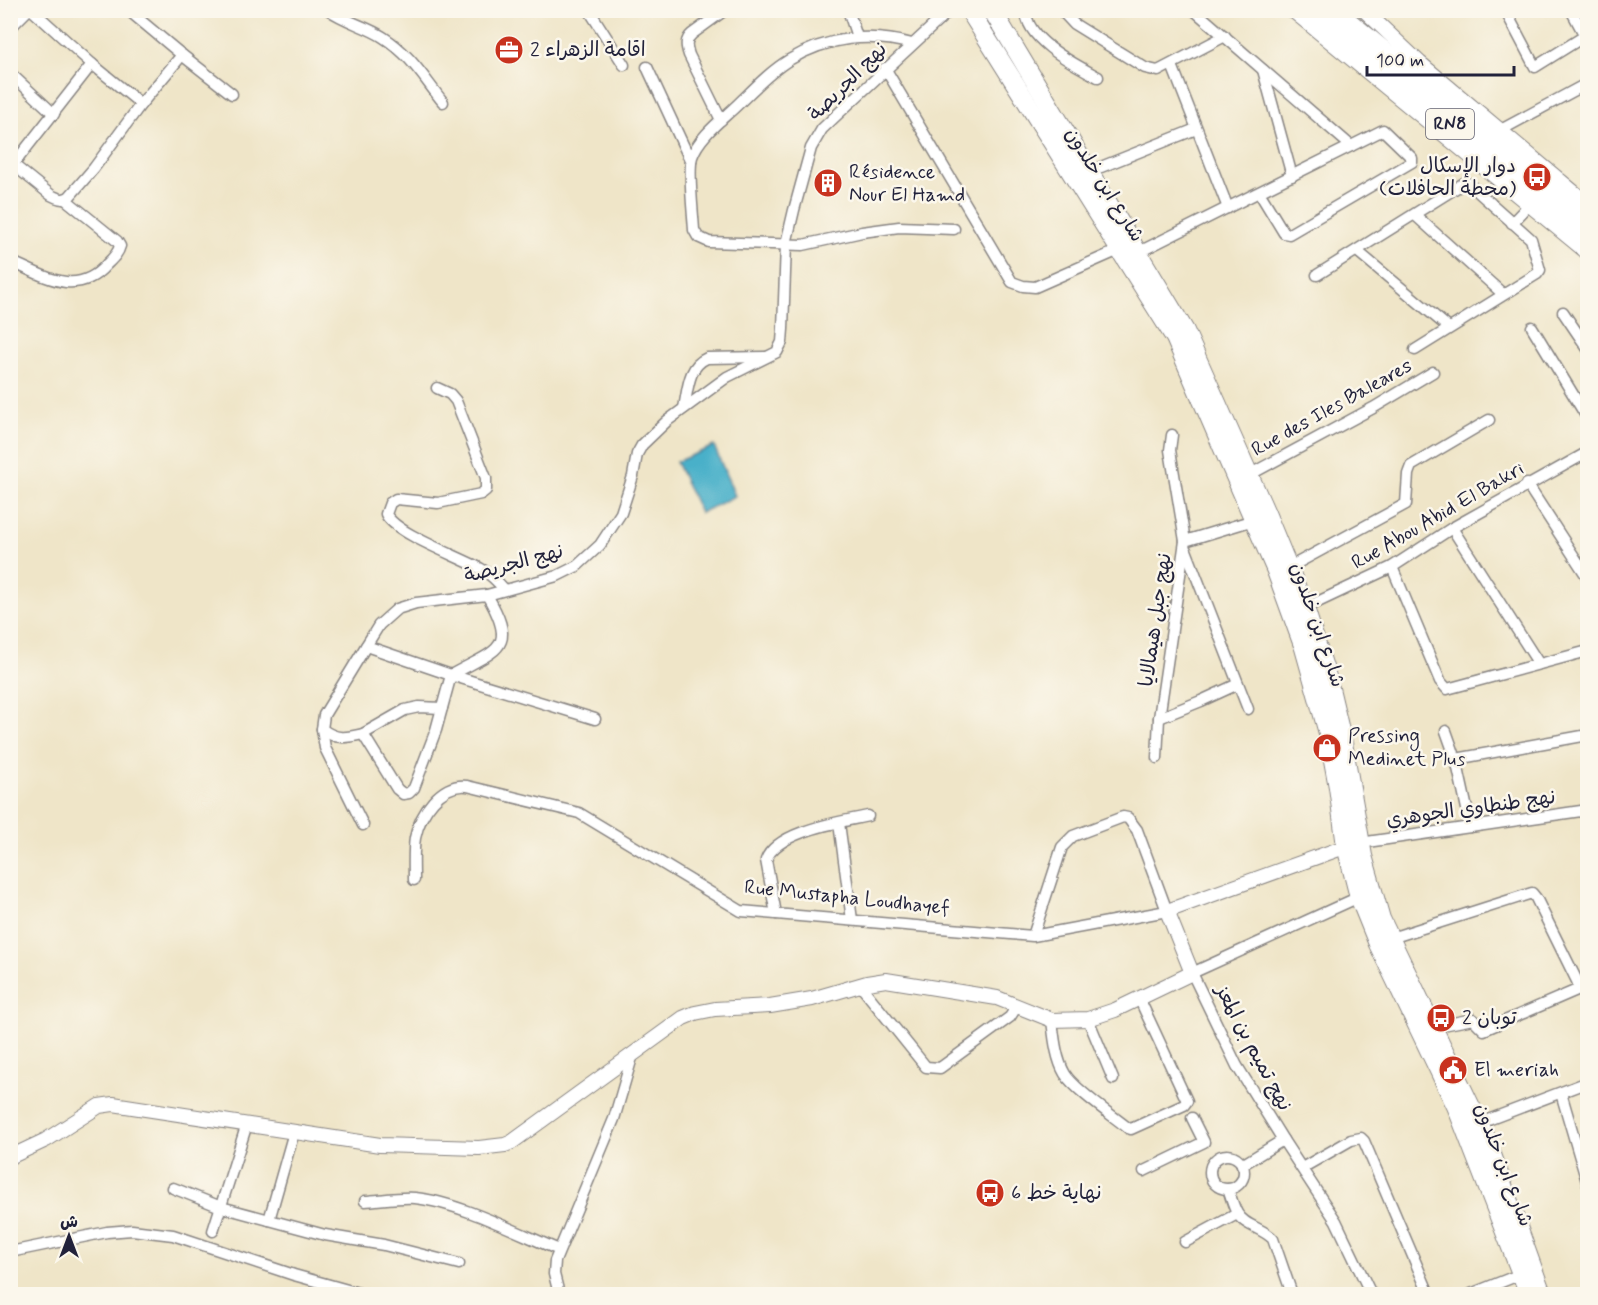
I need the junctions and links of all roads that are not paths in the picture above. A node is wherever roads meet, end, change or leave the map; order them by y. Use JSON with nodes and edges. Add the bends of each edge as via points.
{"nodes":[{"id":1,"x":30,"y":10,"type":"edge"},
{"id":2,"x":129,"y":10,"type":"edge"},
{"id":3,"x":329,"y":10,"type":"edge"},
{"id":4,"x":589,"y":10,"type":"edge"},
{"id":5,"x":725,"y":10,"type":"edge"},
{"id":6,"x":848,"y":10,"type":"edge"},
{"id":7,"x":950,"y":10,"type":"edge"},
{"id":8,"x":969,"y":10,"type":"edge"},
{"id":9,"x":992,"y":10,"type":"edge"},
{"id":10,"x":1026,"y":10,"type":"edge"},
{"id":11,"x":1061,"y":10,"type":"edge"},
{"id":12,"x":1194,"y":10,"type":"edge"},
{"id":13,"x":1292,"y":10,"type":"edge"},
{"id":14,"x":1299,"y":10,"type":"edge"},
{"id":15,"x":1313,"y":10,"type":"edge"},
{"id":16,"x":1335,"y":10,"type":"edge"},
{"id":17,"x":1350,"y":10,"type":"edge"},
{"id":18,"x":1364,"y":10,"type":"edge"},
{"id":19,"x":1504,"y":10,"type":"edge"},
{"id":20,"x":1571,"y":10,"type":"edge"},
{"id":21,"x":10,"y":28,"type":"edge"},
{"id":22,"x":1586,"y":35,"type":"edge"},
{"id":23,"x":1225,"y":36,"type":"junction"},
{"id":24,"x":857,"y":37,"type":"junction"},
{"id":25,"x":912,"y":44,"type":"junction"},
{"id":26,"x":182,"y":55,"type":"junction"},
{"id":27,"x":92,"y":64,"type":"junction"},
{"id":28,"x":1172,"y":65,"type":"junction"},
{"id":29,"x":624,"y":66,"type":"dead end"},
{"id":30,"x":647,"y":67,"type":"dead end"},
{"id":31,"x":885,"y":68,"type":"junction"},
{"id":32,"x":1263,"y":70,"type":"junction"},
{"id":33,"x":10,"y":73,"type":"edge"},
{"id":34,"x":1098,"y":77,"type":"dead end"},
{"id":35,"x":1587,"y":83,"type":"edge"},
{"id":36,"x":232,"y":94,"type":"dead end"},
{"id":37,"x":1439,"y":97,"type":"junction"},
{"id":38,"x":443,"y":102,"type":"dead end"},
{"id":39,"x":141,"y":104,"type":"junction"},
{"id":40,"x":54,"y":114,"type":"junction"},
{"id":41,"x":721,"y":120,"type":"junction"},
{"id":42,"x":1196,"y":129,"type":"junction"},
{"id":43,"x":1499,"y":131,"type":"junction"},
{"id":44,"x":1473,"y":143,"type":"junction"},
{"id":45,"x":1351,"y":146,"type":"junction"},
{"id":46,"x":691,"y":162,"type":"junction"},
{"id":47,"x":1101,"y":167,"type":"dead end"},
{"id":48,"x":13,"y":168,"type":"edge"},
{"id":49,"x":1292,"y":176,"type":"junction"},
{"id":50,"x":1259,"y":192,"type":"junction"},
{"id":51,"x":65,"y":199,"type":"junction"},
{"id":52,"x":1587,"y":204,"type":"edge"},
{"id":53,"x":1528,"y":205,"type":"junction"},
{"id":54,"x":1228,"y":208,"type":"junction"},
{"id":55,"x":1415,"y":215,"type":"junction"},
{"id":56,"x":1587,"y":219,"type":"edge"},
{"id":57,"x":1512,"y":223,"type":"junction"},
{"id":58,"x":954,"y":229,"type":"dead end"},
{"id":59,"x":1587,"y":236,"type":"edge"},
{"id":60,"x":786,"y":244,"type":"junction"},
{"id":61,"x":1119,"y":250,"type":"junction"},
{"id":62,"x":1357,"y":251,"type":"junction"},
{"id":63,"x":1139,"y":252,"type":"junction"},
{"id":64,"x":1587,"y":253,"type":"edge"},
{"id":65,"x":10,"y":261,"type":"edge"},
{"id":66,"x":1317,"y":275,"type":"dead end"},
{"id":67,"x":1503,"y":294,"type":"junction"},
{"id":68,"x":1563,"y":312,"type":"dead end"},
{"id":69,"x":1532,"y":327,"type":"dead end"},
{"id":70,"x":1449,"y":328,"type":"junction"},
{"id":71,"x":1587,"y":349,"type":"edge"},
{"id":72,"x":1415,"y":350,"type":"dead end"},
{"id":73,"x":769,"y":357,"type":"junction"},
{"id":74,"x":1433,"y":372,"type":"dead end"},
{"id":75,"x":437,"y":388,"type":"dead end"},
{"id":76,"x":684,"y":408,"type":"junction"},
{"id":77,"x":1587,"y":419,"type":"edge"},
{"id":78,"x":1489,"y":420,"type":"dead end"},
{"id":79,"x":1172,"y":435,"type":"dead end"},
{"id":80,"x":1587,"y":452,"type":"edge"},
{"id":81,"x":1249,"y":475,"type":"junction"},
{"id":82,"x":1527,"y":484,"type":"junction"},
{"id":83,"x":1260,"y":517,"type":"junction"},
{"id":84,"x":1452,"y":528,"type":"junction"},
{"id":85,"x":1185,"y":544,"type":"junction"},
{"id":86,"x":1392,"y":567,"type":"junction"},
{"id":87,"x":1288,"y":568,"type":"junction"},
{"id":88,"x":1587,"y":578,"type":"edge"},
{"id":89,"x":504,"y":589,"type":"junction"},
{"id":90,"x":487,"y":595,"type":"junction"},
{"id":91,"x":1305,"y":608,"type":"junction"},
{"id":92,"x":366,"y":646,"type":"junction"},
{"id":93,"x":1587,"y":651,"type":"edge"},
{"id":94,"x":1539,"y":664,"type":"junction"},
{"id":95,"x":451,"y":675,"type":"junction"},
{"id":96,"x":1238,"y":684,"type":"junction"},
{"id":97,"x":442,"y":708,"type":"junction"},
{"id":98,"x":1248,"y":709,"type":"dead end"},
{"id":99,"x":1160,"y":718,"type":"junction"},
{"id":100,"x":595,"y":719,"type":"dead end"},
{"id":101,"x":322,"y":729,"type":"junction"},
{"id":102,"x":1446,"y":731,"type":"dead end"},
{"id":103,"x":363,"y":734,"type":"junction"},
{"id":104,"x":1587,"y":735,"type":"edge"},
{"id":105,"x":1157,"y":758,"type":"dead end"},
{"id":106,"x":1456,"y":759,"type":"junction"},
{"id":107,"x":1587,"y":810,"type":"edge"},
{"id":108,"x":868,"y":816,"type":"dead end"},
{"id":109,"x":839,"y":823,"type":"junction"},
{"id":110,"x":363,"y":825,"type":"dead end"},
{"id":111,"x":1472,"y":827,"type":"junction"},
{"id":112,"x":1353,"y":844,"type":"junction"},
{"id":113,"x":414,"y":880,"type":"dead end"},
{"id":114,"x":1359,"y":897,"type":"junction"},
{"id":115,"x":1167,"y":911,"type":"junction"},
{"id":116,"x":776,"y":914,"type":"junction"},
{"id":117,"x":852,"y":920,"type":"junction"},
{"id":118,"x":1033,"y":936,"type":"junction"},
{"id":119,"x":1390,"y":938,"type":"junction"},
{"id":120,"x":1192,"y":973,"type":"junction"},
{"id":121,"x":860,"y":985,"type":"junction"},
{"id":122,"x":1139,"y":999,"type":"junction"},
{"id":123,"x":1017,"y":1006,"type":"junction"},
{"id":124,"x":1088,"y":1019,"type":"junction"},
{"id":125,"x":1052,"y":1020,"type":"junction"},
{"id":126,"x":1434,"y":1027,"type":"junction"},
{"id":127,"x":633,"y":1054,"type":"junction"},
{"id":128,"x":1113,"y":1079,"type":"dead end"},
{"id":129,"x":1587,"y":1082,"type":"edge"},
{"id":130,"x":1561,"y":1093,"type":"junction"},
{"id":131,"x":1191,"y":1118,"type":"dead end"},
{"id":132,"x":1480,"y":1123,"type":"junction"},
{"id":133,"x":247,"y":1124,"type":"junction"},
{"id":134,"x":294,"y":1132,"type":"junction"},
{"id":135,"x":1283,"y":1140,"type":"junction"},
{"id":136,"x":1204,"y":1142,"type":"junction"},
{"id":137,"x":10,"y":1157,"type":"edge"},
{"id":138,"x":1214,"y":1161,"type":"junction"},
{"id":139,"x":1242,"y":1165,"type":"junction"},
{"id":140,"x":1302,"y":1168,"type":"junction"},
{"id":141,"x":1144,"y":1171,"type":"dead end"},
{"id":142,"x":1587,"y":1185,"type":"edge"},
{"id":143,"x":173,"y":1188,"type":"dead end"},
{"id":144,"x":1228,"y":1189,"type":"junction"},
{"id":145,"x":365,"y":1201,"type":"dead end"},
{"id":146,"x":221,"y":1207,"type":"junction"},
{"id":147,"x":1237,"y":1214,"type":"junction"},
{"id":148,"x":269,"y":1220,"type":"junction"},
{"id":149,"x":213,"y":1231,"type":"dead end"},
{"id":150,"x":1185,"y":1242,"type":"dead end"},
{"id":151,"x":559,"y":1250,"type":"junction"},
{"id":152,"x":10,"y":1252,"type":"edge"},
{"id":153,"x":459,"y":1264,"type":"dead end"},
{"id":154,"x":1521,"y":1274,"type":"junction"},
{"id":155,"x":343,"y":1292,"type":"edge"},
{"id":156,"x":1287,"y":1293,"type":"edge"},
{"id":157,"x":362,"y":1294,"type":"edge"},
{"id":158,"x":559,"y":1294,"type":"edge"},
{"id":159,"x":1371,"y":1294,"type":"edge"},
{"id":160,"x":1429,"y":1294,"type":"edge"},
{"id":161,"x":1471,"y":1294,"type":"edge"},
{"id":162,"x":1529,"y":1294,"type":"edge"},
{"id":163,"x":1542,"y":1294,"type":"edge"}],
"edges":[{"from":1,"to":21,"type":"street"},
{"from":1,"to":27,"type":"street"},
{"from":2,"to":26,"type":"street"},
{"from":3,"to":38,"type":"street","via":[[382,37],[409,57]]},
{"from":4,"to":29,"type":"street"},
{"from":5,"to":41,"type":"street","via":[[687,38],[686,44]]},
{"from":6,"to":24,"type":"street"},
{"from":7,"to":25,"type":"street","name":"نهج الجريصة"},
{"from":8,"to":61,"type":"highway","name":"شارع ابن خلدون"},
{"from":9,"to":63,"type":"highway","name":"شارع ابن خلدون"},
{"from":10,"to":34,"type":"street","via":[[1037,36],[1062,57]]},
{"from":11,"to":28,"type":"street","via":[[1074,24],[1145,68],[1158,71]]},
{"from":12,"to":23,"type":"street"},
{"from":13,"to":53,"type":"street"},
{"from":14,"to":44,"type":"highway"},
{"from":15,"to":44,"type":"highway","number":"RN8"},
{"from":16,"to":37,"type":"highway","number":"RN8"},
{"from":17,"to":37,"type":"highway"},
{"from":18,"to":43,"type":"street"},
{"from":19,"to":22,"type":"street","via":[[1535,67]]},
{"from":20,"to":22,"type":"street"},
{"from":23,"to":28,"type":"street"},
{"from":23,"to":32,"type":"street"},
{"from":24,"to":25,"type":"street"},
{"from":24,"to":41,"type":"street","via":[[822,44],[788,60]]},
{"from":25,"to":31,"type":"street","name":"نهج الجريصة"},
{"from":26,"to":36,"type":"street"},
{"from":26,"to":39,"type":"street"},
{"from":27,"to":39,"type":"street"},
{"from":27,"to":40,"type":"street"},
{"from":28,"to":42,"type":"street"},
{"from":30,"to":46,"type":"street"},
{"from":31,"to":60,"type":"street","name":"نهج الجريصة","via":[[822,129],[811,148]]},
{"from":31,"to":61,"type":"street","via":[[1012,282],[1035,287]]},
{"from":32,"to":45,"type":"street"},
{"from":32,"to":49,"type":"street"},
{"from":33,"to":40,"type":"street"},
{"from":35,"to":43,"type":"street"},
{"from":37,"to":56,"type":"highway","number":"RN8"},
{"from":39,"to":51,"type":"street","via":[[74,193]]},
{"from":40,"to":48,"type":"street"},
{"from":41,"to":46,"type":"street","via":[[695,149]]},
{"from":42,"to":47,"type":"street"},
{"from":42,"to":54,"type":"street"},
{"from":43,"to":52,"type":"street"},
{"from":44,"to":59,"type":"highway","number":"RN8"},
{"from":45,"to":49,"type":"street"},
{"from":45,"to":50,"type":"street","via":[[1384,130],[1412,160],[1289,234]]},
{"from":46,"to":60,"type":"street","via":[[694,230],[698,237],[709,242]]},
{"from":48,"to":51,"type":"street","via":[[51,195]]},
{"from":49,"to":50,"type":"street"},
{"from":50,"to":54,"type":"street"},
{"from":51,"to":65,"type":"street","via":[[117,241],[118,252],[99,273],[81,283],[54,280]]},
{"from":53,"to":57,"type":"street"},
{"from":53,"to":64,"type":"street"},
{"from":54,"to":63,"type":"street"},
{"from":55,"to":57,"type":"street","via":[[1466,183]]},
{"from":55,"to":62,"type":"street"},
{"from":55,"to":67,"type":"street"},
{"from":57,"to":67,"type":"street","via":[[1531,239],[1540,270]]},
{"from":58,"to":60,"type":"street","via":[[899,227],[803,245]]},
{"from":60,"to":73,"type":"street","name":"نهج الجريصة","via":[[782,342]]},
{"from":61,"to":83,"type":"highway","name":"شارع ابن خلدون","via":[[1175,338]]},
{"from":62,"to":66,"type":"street"},
{"from":62,"to":70,"type":"street"},
{"from":63,"to":81,"type":"highway","name":"شارع ابن خلدون","via":[[1185,331]]},
{"from":67,"to":70,"type":"street"},
{"from":68,"to":71,"type":"street"},
{"from":69,"to":77,"type":"street"},
{"from":70,"to":72,"type":"street"},
{"from":73,"to":76,"type":"street","name":"نهج الجريصة","via":[[727,377]]},
{"from":73,"to":76,"type":"street","via":[[706,358],[698,362],[693,368]]},
{"from":74,"to":81,"type":"street","name":"Rue des Iles Baleares"},
{"from":75,"to":89,"type":"street","via":[[456,401],[486,478],[486,490],[438,503],[396,499],[386,514],[389,521],[483,571]]},
{"from":76,"to":89,"type":"street","name":"نهج الجريصة","via":[[642,445],[621,513],[600,545],[577,566],[557,576]]},
{"from":78,"to":87,"type":"street","via":[[1411,466],[1406,504]]},
{"from":79,"to":85,"type":"street","via":[[1170,450]]},
{"from":80,"to":82,"type":"street","name":"Rue Abou Abid El Bakri"},
{"from":81,"to":83,"type":"highway","name":"شارع ابن خلدون"},
{"from":82,"to":84,"type":"street","name":"Rue Abou Abid El Bakri"},
{"from":82,"to":88,"type":"street"},
{"from":83,"to":85,"type":"street","name":"نهج جبل هيمالايا"},
{"from":83,"to":87,"type":"highway","name":"شارع ابن خلدون"},
{"from":83,"to":112,"type":"highway","name":"شارع ابن خلدون","via":[[1316,685]]},
{"from":84,"to":86,"type":"street","name":"Rue Abou Abid El Bakri"},
{"from":84,"to":94,"type":"street"},
{"from":85,"to":96,"type":"street"},
{"from":85,"to":99,"type":"street","name":"نهج جبل هيمالايا"},
{"from":86,"to":91,"type":"street","name":"Rue Abou Abid El Bakri"},
{"from":86,"to":94,"type":"street","via":[[1444,687]]},
{"from":87,"to":91,"type":"highway","name":"شارع ابن خلدون"},
{"from":89,"to":90,"type":"street","name":"نهج الجريصة"},
{"from":90,"to":92,"type":"street","name":"نهج الجريصة","via":[[416,603],[397,609],[379,625]]},
{"from":90,"to":95,"type":"street","via":[[500,617],[502,642]]},
{"from":91,"to":112,"type":"highway","name":"شارع ابن خلدون","via":[[1343,743]]},
{"from":92,"to":95,"type":"street"},
{"from":92,"to":101,"type":"street","name":"نهج الجريصة","via":[[324,715]]},
{"from":93,"to":94,"type":"street"},
{"from":95,"to":97,"type":"street"},
{"from":95,"to":100,"type":"street"},
{"from":96,"to":98,"type":"street"},
{"from":96,"to":99,"type":"street"},
{"from":97,"to":103,"type":"street","via":[[405,710]]},
{"from":97,"to":103,"type":"street","via":[[409,794],[397,789]]},
{"from":99,"to":105,"type":"street","name":"نهج جبل هيمالايا"},
{"from":101,"to":103,"type":"street","via":[[332,737]]},
{"from":101,"to":110,"type":"street","via":[[325,748]]},
{"from":102,"to":106,"type":"street"},
{"from":104,"to":106,"type":"street"},
{"from":106,"to":111,"type":"street"},
{"from":107,"to":111,"type":"street","name":"نهج طنطاوي الجوهري"},
{"from":108,"to":109,"type":"street"},
{"from":109,"to":116,"type":"street","via":[[801,833],[769,854],[766,860]]},
{"from":109,"to":117,"type":"street"},
{"from":111,"to":112,"type":"street","name":"نهج طنطاوي الجوهري"},
{"from":112,"to":114,"type":"highway","name":"شارع ابن خلدون"},
{"from":112,"to":115,"type":"street","name":"Rue Mustapha Loudhayef"},
{"from":112,"to":119,"type":"highway","name":"شارع ابن خلدون"},
{"from":113,"to":116,"type":"street","name":"Rue Mustapha Loudhayef","via":[[419,825],[442,792],[460,785],[579,813],[741,911]]},
{"from":114,"to":120,"type":"street"},
{"from":114,"to":154,"type":"highway","name":"شارع ابن خلدون","via":[[1456,1106]]},
{"from":115,"to":118,"type":"street","name":"Rue Mustapha Loudhayef"},
{"from":115,"to":118,"type":"street","via":[[1137,830],[1133,822],[1123,817],[1073,836],[1062,848]]},
{"from":115,"to":120,"type":"street"},
{"from":116,"to":117,"type":"street","name":"Rue Mustapha Loudhayef"},
{"from":117,"to":118,"type":"street","name":"Rue Mustapha Loudhayef"},
{"from":119,"to":126,"type":"highway","name":"شارع ابن خلدون"},
{"from":119,"to":126,"type":"street","via":[[1532,893],[1578,983],[1576,990],[1484,1030],[1473,1019]]},
{"from":120,"to":122,"type":"street"},
{"from":120,"to":135,"type":"street","name":"نهج تميم بن المعز","via":[[1237,1066]]},
{"from":121,"to":123,"type":"street","via":[[886,980],[997,998]]},
{"from":121,"to":123,"type":"street","via":[[926,1067],[931,1068],[940,1068],[1010,1017]]},
{"from":121,"to":127,"type":"street","via":[[812,999],[695,1013]]},
{"from":122,"to":124,"type":"street"},
{"from":122,"to":125,"type":"street","via":[[1186,1101],[1131,1129],[1064,1073]]},
{"from":123,"to":125,"type":"street"},
{"from":124,"to":125,"type":"street"},
{"from":124,"to":128,"type":"street"},
{"from":126,"to":132,"type":"highway","name":"شارع ابن خلدون"},
{"from":127,"to":134,"type":"street","via":[[505,1145],[380,1145]]},
{"from":127,"to":151,"type":"street","via":[[614,1119]]},
{"from":129,"to":130,"type":"street"},
{"from":130,"to":132,"type":"street"},
{"from":130,"to":142,"type":"street"},
{"from":131,"to":136,"type":"street"},
{"from":132,"to":163,"type":"highway","name":"شارع ابن خلدون"},
{"from":133,"to":134,"type":"street"},
{"from":133,"to":137,"type":"street","via":[[113,1104],[99,1106],[46,1140]]},
{"from":133,"to":146,"type":"street"},
{"from":134,"to":148,"type":"street"},
{"from":135,"to":139,"type":"street","name":"نهج تميم بن المعز"},
{"from":135,"to":140,"type":"street","name":"نهج تميم بن المعز"},
{"from":136,"to":138,"type":"street"},
{"from":136,"to":141,"type":"street"},
{"from":138,"to":139,"type":"street","via":[[1232,1156]]},
{"from":138,"to":144,"type":"street","via":[[1212,1180]]},
{"from":139,"to":144,"type":"street","via":[[1243,1178]]},
{"from":140,"to":159,"type":"street","name":"نهج تميم بن المعز","via":[[1336,1221]]},
{"from":140,"to":160,"type":"street","via":[[1351,1140],[1364,1141]]},
{"from":143,"to":146,"type":"street"},
{"from":144,"to":147,"type":"street"},
{"from":145,"to":151,"type":"street","via":[[432,1201]]},
{"from":146,"to":148,"type":"street"},
{"from":146,"to":149,"type":"street"},
{"from":147,"to":150,"type":"street"},
{"from":147,"to":156,"type":"street","via":[[1273,1239]]},
{"from":148,"to":153,"type":"street"},
{"from":151,"to":158,"type":"street","via":[[554,1274]]},
{"from":152,"to":155,"type":"street","via":[[107,1232],[173,1234]]},
{"from":154,"to":161,"type":"street"},
{"from":154,"to":162,"type":"highway","name":"شارع ابن خلدون"},
{"from":155,"to":157,"type":"street"}]}
